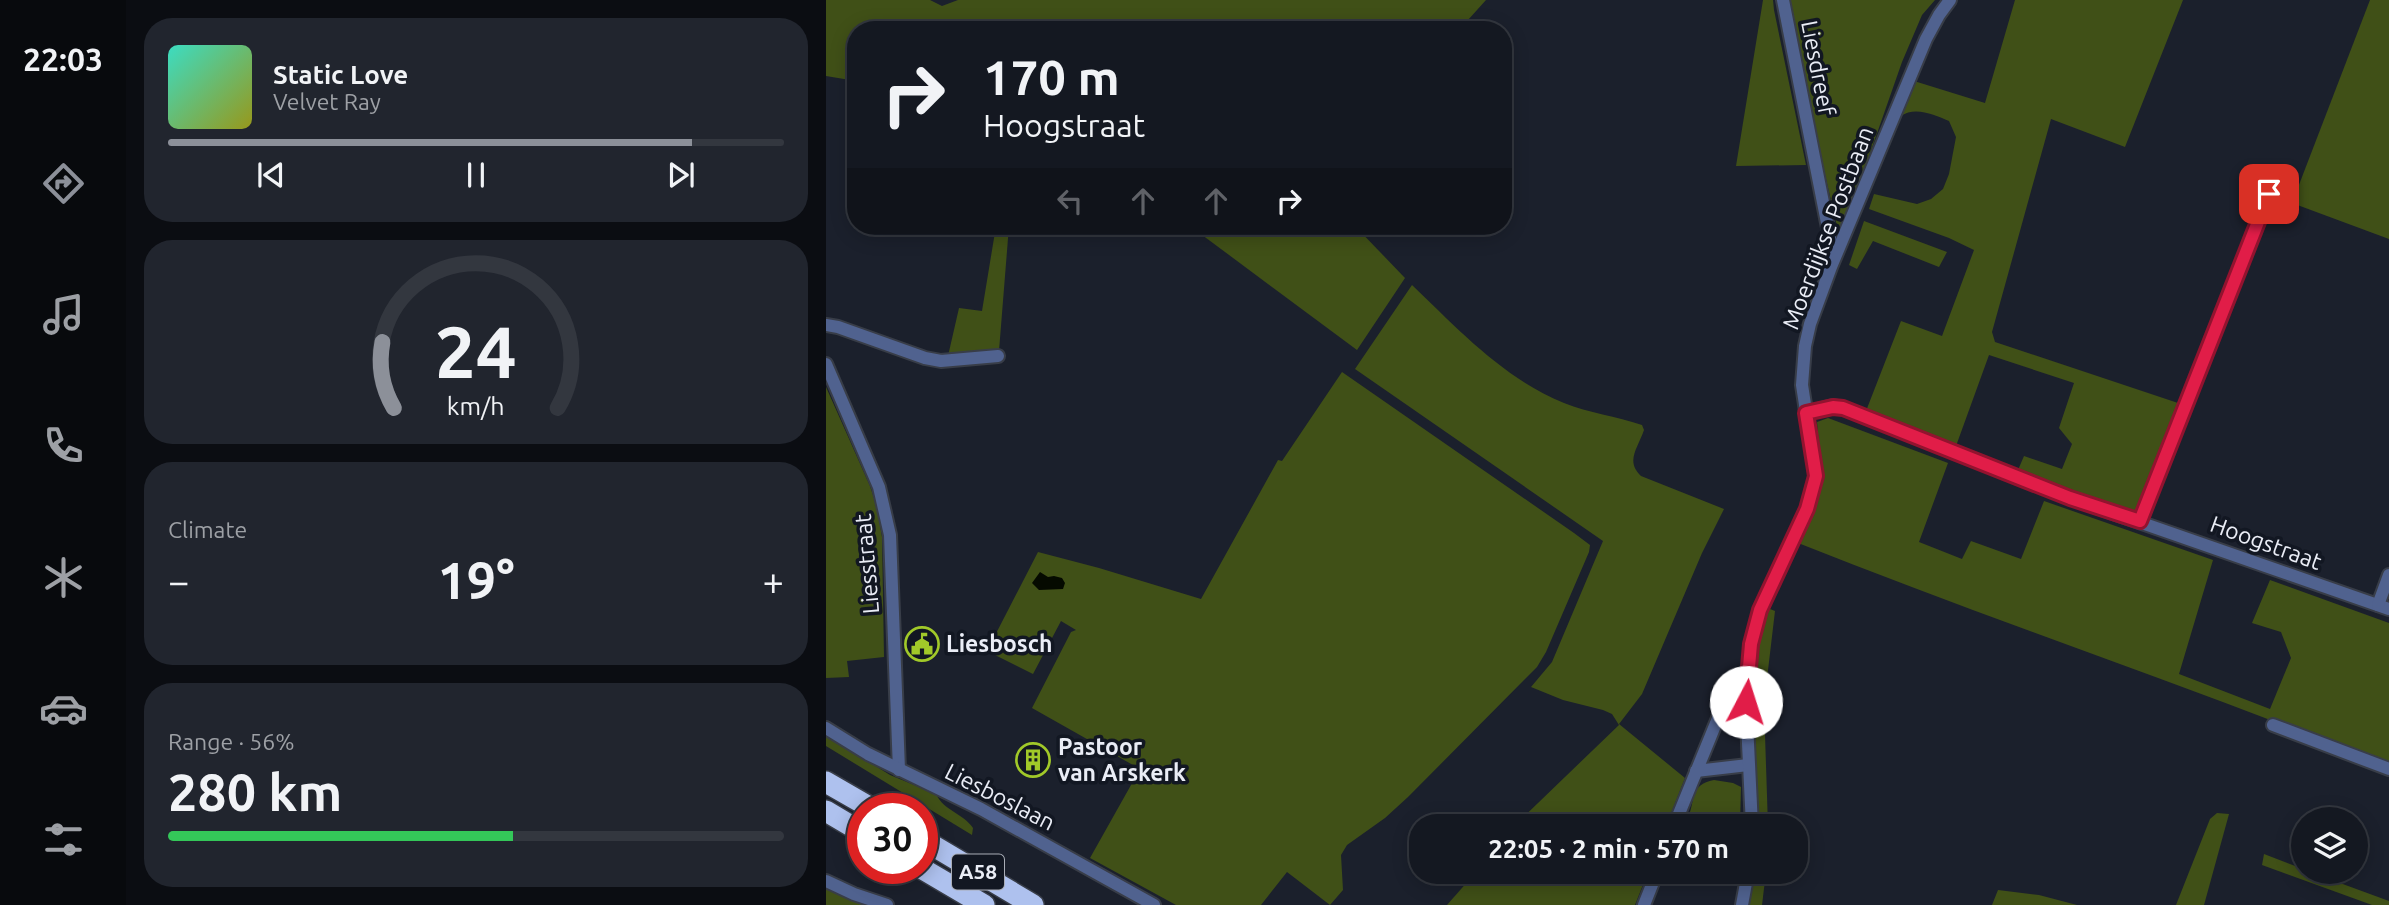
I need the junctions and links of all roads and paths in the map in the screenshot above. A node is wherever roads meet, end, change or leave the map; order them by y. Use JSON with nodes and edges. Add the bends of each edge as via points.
{"nodes":[{"id":1,"x":1783,"y":0,"type":"edge"},
{"id":2,"x":1950,"y":0,"type":"edge"},
{"id":3,"x":2269,"y":194,"type":"dead end"},
{"id":4,"x":1831,"y":267,"type":"junction"},
{"id":5,"x":826,"y":325,"type":"edge"},
{"id":6,"x":998,"y":356,"type":"dead end"},
{"id":7,"x":826,"y":364,"type":"edge"},
{"id":8,"x":1806,"y":413,"type":"junction"},
{"id":9,"x":2140,"y":521,"type":"junction"},
{"id":10,"x":2389,"y":575,"type":"edge"},
{"id":11,"x":2383,"y":607,"type":"edge"},
{"id":12,"x":1734,"y":679,"type":"dead end"},
{"id":13,"x":2273,"y":725,"type":"dead end"},
{"id":14,"x":826,"y":728,"type":"edge"},
{"id":15,"x":1748,"y":765,"type":"junction"},
{"id":16,"x":2389,"y":769,"type":"edge"},
{"id":17,"x":899,"y":771,"type":"junction"},
{"id":18,"x":1696,"y":771,"type":"junction"},
{"id":19,"x":826,"y":782,"type":"edge"},
{"id":20,"x":847,"y":794,"type":"edge"},
{"id":21,"x":826,"y":811,"type":"edge"},
{"id":22,"x":1679,"y":814,"type":"edge"},
{"id":23,"x":1751,"y":814,"type":"edge"},
{"id":24,"x":847,"y":823,"type":"edge"},
{"id":25,"x":938,"y":848,"type":"edge"},
{"id":26,"x":938,"y":878,"type":"edge"},
{"id":27,"x":826,"y":881,"type":"edge"},
{"id":28,"x":1652,"y":884,"type":"edge"},
{"id":29,"x":1746,"y":884,"type":"edge"},
{"id":30,"x":887,"y":905,"type":"edge"},
{"id":31,"x":984,"y":905,"type":"edge"},
{"id":32,"x":1034,"y":905,"type":"edge"},
{"id":33,"x":1154,"y":905,"type":"edge"},
{"id":34,"x":1644,"y":905,"type":"edge"},
{"id":35,"x":1742,"y":905,"type":"edge"}],
"edges":[{"from":1,"to":4,"type":"street","name":"Liesdreef","via":[[1832,248]]},
{"from":2,"to":4,"type":"street","name":"Moerdijkse Postbaan","via":[[1926,39]]},
{"from":3,"to":9,"type":"street"},
{"from":4,"to":8,"type":"street","name":"Moerdijkse Postbaan","via":[[1805,346],[1802,385]]},
{"from":5,"to":6,"type":"street","via":[[941,361]]},
{"from":7,"to":17,"type":"street","name":"Liesstraat","via":[[879,487],[890,535]]},
{"from":8,"to":9,"type":"street","name":"Hoogstraat","via":[[1843,408]]},
{"from":8,"to":15,"type":"street","name":"Moerdijkse Postbaan","via":[[1816,476],[1807,509],[1760,610],[1751,644],[1746,702]]},
{"from":9,"to":11,"type":"street","name":"Hoogstraat"},
{"from":10,"to":11,"type":"street","name":"Hoogstraat"},
{"from":12,"to":18,"type":"street"},
{"from":13,"to":16,"type":"street"},
{"from":14,"to":17,"type":"street","name":"Liesboslaan"},
{"from":15,"to":18,"type":"street"},
{"from":15,"to":23,"type":"street","name":"Moerdijkse Postbaan"},
{"from":17,"to":33,"type":"street","name":"Liesboslaan","via":[[981,809]]},
{"from":18,"to":22,"type":"street"},
{"from":19,"to":20,"type":"highway"},
{"from":21,"to":24,"type":"highway"},
{"from":25,"to":32,"type":"highway","number":"A58"},
{"from":26,"to":31,"type":"highway","number":"A58"},
{"from":27,"to":30,"type":"street"},
{"from":28,"to":34,"type":"street"},
{"from":29,"to":35,"type":"street"}]}
